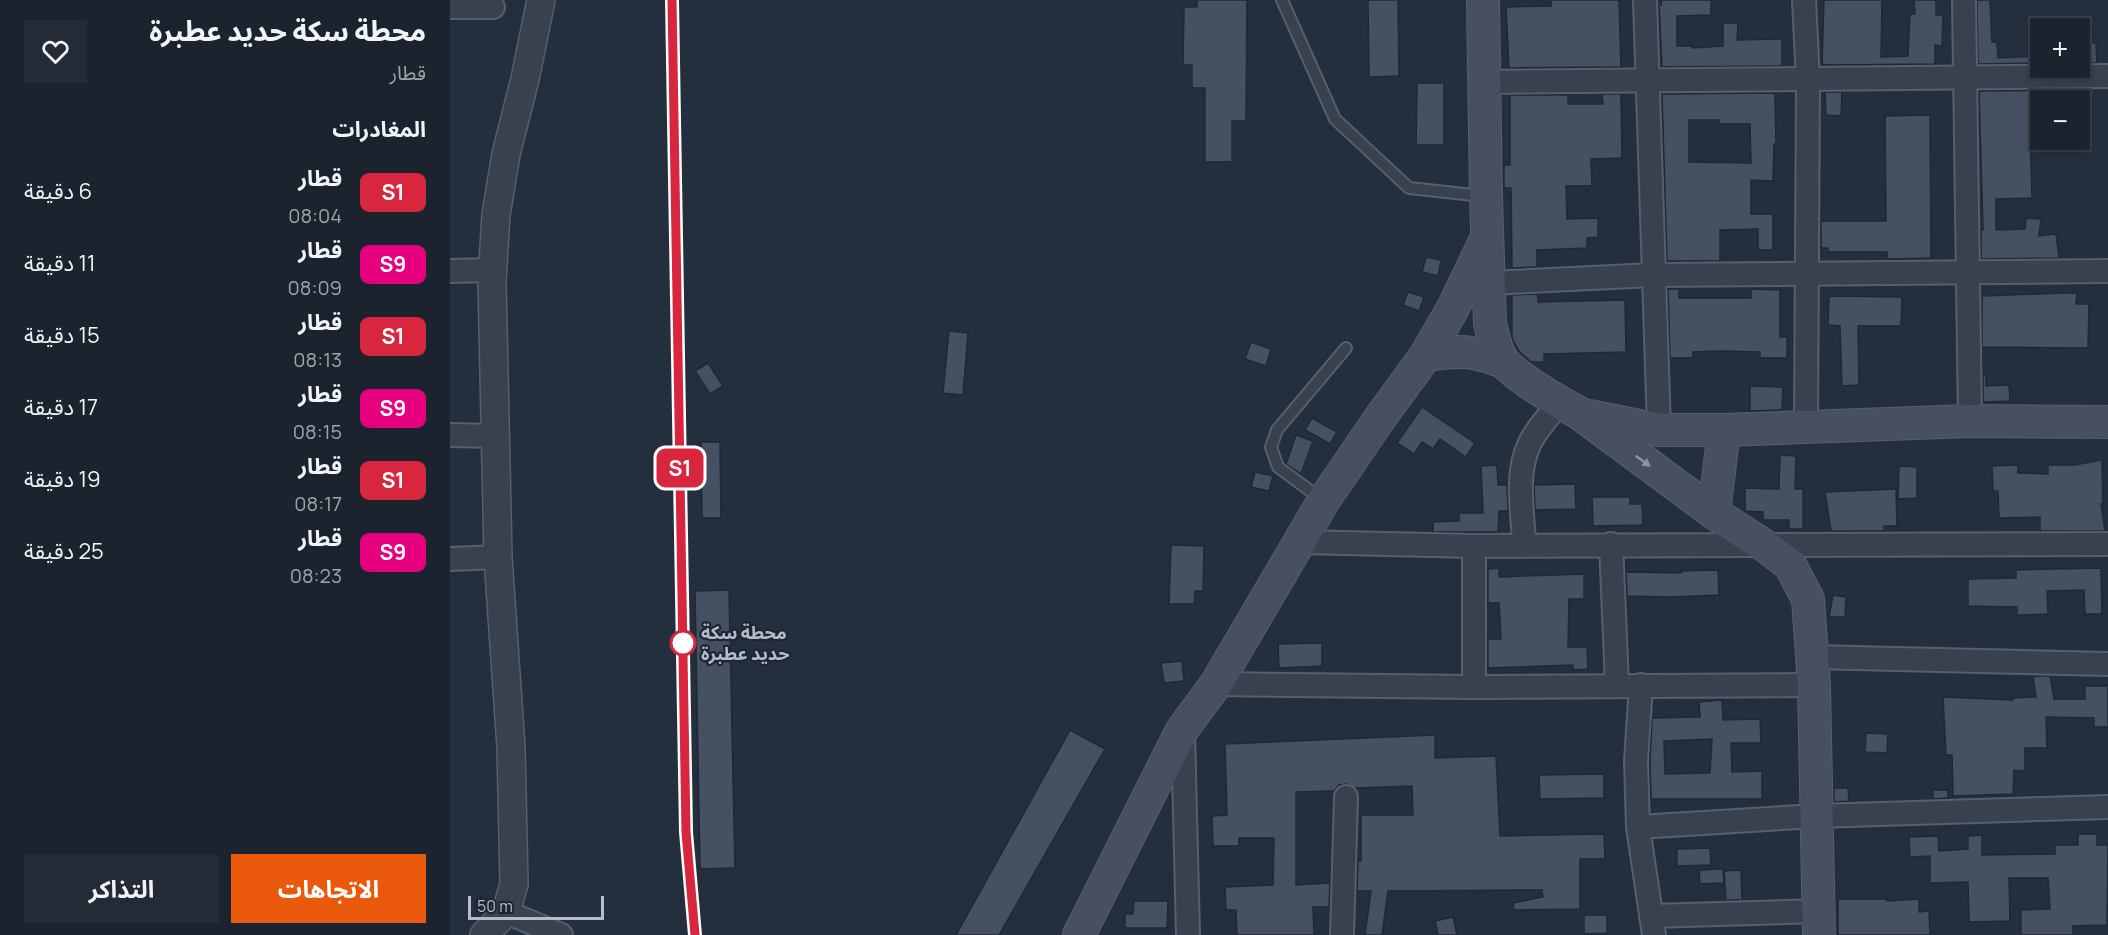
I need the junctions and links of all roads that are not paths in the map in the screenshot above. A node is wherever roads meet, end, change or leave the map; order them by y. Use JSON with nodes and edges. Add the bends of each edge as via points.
{"nodes":[{"id":1,"x":541,"y":0,"type":"edge"},
{"id":2,"x":1282,"y":0,"type":"edge"},
{"id":3,"x":1483,"y":0,"type":"edge"},
{"id":4,"x":1645,"y":0,"type":"edge"},
{"id":5,"x":1804,"y":0,"type":"edge"},
{"id":6,"x":1964,"y":0,"type":"edge"},
{"id":7,"x":450,"y":7,"type":"edge"},
{"id":8,"x":493,"y":7,"type":"dead end"},
{"id":9,"x":2108,"y":76,"type":"edge"},
{"id":10,"x":1965,"y":78,"type":"junction"},
{"id":11,"x":1647,"y":80,"type":"junction"},
{"id":12,"x":1808,"y":81,"type":"junction"},
{"id":13,"x":1484,"y":82,"type":"junction"},
{"id":14,"x":1486,"y":197,"type":"junction"},
{"id":15,"x":1487,"y":237,"type":"junction"},
{"id":16,"x":493,"y":270,"type":"junction"},
{"id":17,"x":450,"y":271,"type":"edge"},
{"id":18,"x":2108,"y":271,"type":"edge"},
{"id":19,"x":1968,"y":274,"type":"junction"},
{"id":20,"x":1653,"y":275,"type":"junction"},
{"id":21,"x":1807,"y":275,"type":"junction"},
{"id":22,"x":1490,"y":283,"type":"junction"},
{"id":23,"x":1346,"y":348,"type":"dead end"},
{"id":24,"x":1426,"y":355,"type":"junction"},
{"id":25,"x":1503,"y":362,"type":"junction"},
{"id":26,"x":1569,"y":408,"type":"junction"},
{"id":27,"x":1970,"y":421,"type":"junction"},
{"id":28,"x":2108,"y":422,"type":"edge"},
{"id":29,"x":1806,"y":427,"type":"junction"},
{"id":30,"x":1659,"y":430,"type":"junction"},
{"id":31,"x":1724,"y":430,"type":"junction"},
{"id":32,"x":450,"y":435,"type":"edge"},
{"id":33,"x":495,"y":435,"type":"junction"},
{"id":34,"x":1324,"y":501,"type":"junction"},
{"id":35,"x":1714,"y":513,"type":"junction"},
{"id":36,"x":1300,"y":542,"type":"junction"},
{"id":37,"x":1524,"y":544,"type":"junction"},
{"id":38,"x":1611,"y":544,"type":"junction"},
{"id":39,"x":2108,"y":544,"type":"edge"},
{"id":40,"x":1474,"y":546,"type":"junction"},
{"id":41,"x":1765,"y":546,"type":"junction"},
{"id":42,"x":498,"y":557,"type":"junction"},
{"id":43,"x":450,"y":559,"type":"edge"},
{"id":44,"x":2108,"y":664,"type":"edge"},
{"id":45,"x":1813,"y":671,"type":"junction"},
{"id":46,"x":1216,"y":684,"type":"junction"},
{"id":47,"x":1617,"y":686,"type":"junction"},
{"id":48,"x":1641,"y":686,"type":"junction"},
{"id":49,"x":1474,"y":687,"type":"junction"},
{"id":50,"x":1182,"y":730,"type":"junction"},
{"id":51,"x":1346,"y":797,"type":"dead end"},
{"id":52,"x":2108,"y":807,"type":"edge"},
{"id":53,"x":1816,"y":816,"type":"junction"},
{"id":54,"x":1638,"y":827,"type":"junction"},
{"id":55,"x":506,"y":912,"type":"junction"},
{"id":56,"x":1819,"y":923,"type":"edge"},
{"id":57,"x":1652,"y":926,"type":"edge"},
{"id":58,"x":484,"y":935,"type":"edge"},
{"id":59,"x":561,"y":935,"type":"edge"},
{"id":60,"x":1079,"y":935,"type":"edge"},
{"id":61,"x":1188,"y":935,"type":"edge"},
{"id":62,"x":1342,"y":935,"type":"edge"}],
"edges":[{"from":1,"to":16,"type":"street","via":[[506,153],[496,214]]},
{"from":2,"to":14,"type":"lane","via":[[1335,119],[1409,188]]},
{"from":3,"to":13,"type":"main road"},
{"from":4,"to":11,"type":"street"},
{"from":5,"to":12,"type":"street"},
{"from":6,"to":10,"type":"street"},
{"from":7,"to":8,"type":"street"},
{"from":9,"to":10,"type":"street"},
{"from":10,"to":12,"type":"street"},
{"from":10,"to":19,"type":"street"},
{"from":11,"to":12,"type":"street"},
{"from":11,"to":13,"type":"street"},
{"from":11,"to":20,"type":"street"},
{"from":12,"to":21,"type":"street"},
{"from":13,"to":14,"type":"main road"},
{"from":14,"to":15,"type":"main road"},
{"from":15,"to":22,"type":"main road"},
{"from":15,"to":24,"type":"main road"},
{"from":16,"to":17,"type":"street"},
{"from":16,"to":33,"type":"street"},
{"from":18,"to":19,"type":"street"},
{"from":19,"to":21,"type":"street"},
{"from":19,"to":27,"type":"street"},
{"from":20,"to":21,"type":"street"},
{"from":20,"to":22,"type":"street"},
{"from":20,"to":30,"type":"street"},
{"from":21,"to":29,"type":"street"},
{"from":22,"to":25,"type":"main road","via":[[1490,323]]},
{"from":23,"to":34,"type":"lane","via":[[1277,430],[1271,447],[1278,467]]},
{"from":24,"to":25,"type":"main road","via":[[1456,351],[1482,354]]},
{"from":24,"to":34,"type":"main road"},
{"from":25,"to":26,"type":"main road"},
{"from":26,"to":30,"type":"main road"},
{"from":26,"to":35,"type":"main road","one_way":true},
{"from":26,"to":37,"type":"street","via":[[1529,444],[1521,483]]},
{"from":27,"to":28,"type":"main road"},
{"from":27,"to":29,"type":"main road"},
{"from":29,"to":31,"type":"main road"},
{"from":30,"to":31,"type":"main road"},
{"from":31,"to":35,"type":"main road"},
{"from":32,"to":33,"type":"street"},
{"from":33,"to":42,"type":"street"},
{"from":34,"to":36,"type":"main road"},
{"from":35,"to":41,"type":"main road"},
{"from":36,"to":40,"type":"street"},
{"from":36,"to":46,"type":"main road"},
{"from":37,"to":38,"type":"street"},
{"from":37,"to":40,"type":"street"},
{"from":38,"to":41,"type":"street"},
{"from":38,"to":47,"type":"street"},
{"from":39,"to":41,"type":"street"},
{"from":40,"to":49,"type":"street"},
{"from":41,"to":45,"type":"main road","via":[[1790,565],[1808,599]]},
{"from":42,"to":43,"type":"street"},
{"from":42,"to":55,"type":"street","via":[[511,747],[514,873]]},
{"from":44,"to":45,"type":"street"},
{"from":45,"to":48,"type":"street"},
{"from":45,"to":53,"type":"main road"},
{"from":46,"to":49,"type":"street"},
{"from":46,"to":50,"type":"main road"},
{"from":47,"to":48,"type":"street"},
{"from":47,"to":49,"type":"street"},
{"from":48,"to":54,"type":"street","via":[[1636,761]]},
{"from":50,"to":60,"type":"main road"},
{"from":50,"to":61,"type":"street"},
{"from":51,"to":62,"type":"street"},
{"from":52,"to":53,"type":"street"},
{"from":53,"to":54,"type":"street"},
{"from":53,"to":56,"type":"main road"},
{"from":54,"to":57,"type":"street"},
{"from":55,"to":58,"type":"street"},
{"from":55,"to":59,"type":"street"},
{"from":56,"to":57,"type":"street"}]}
